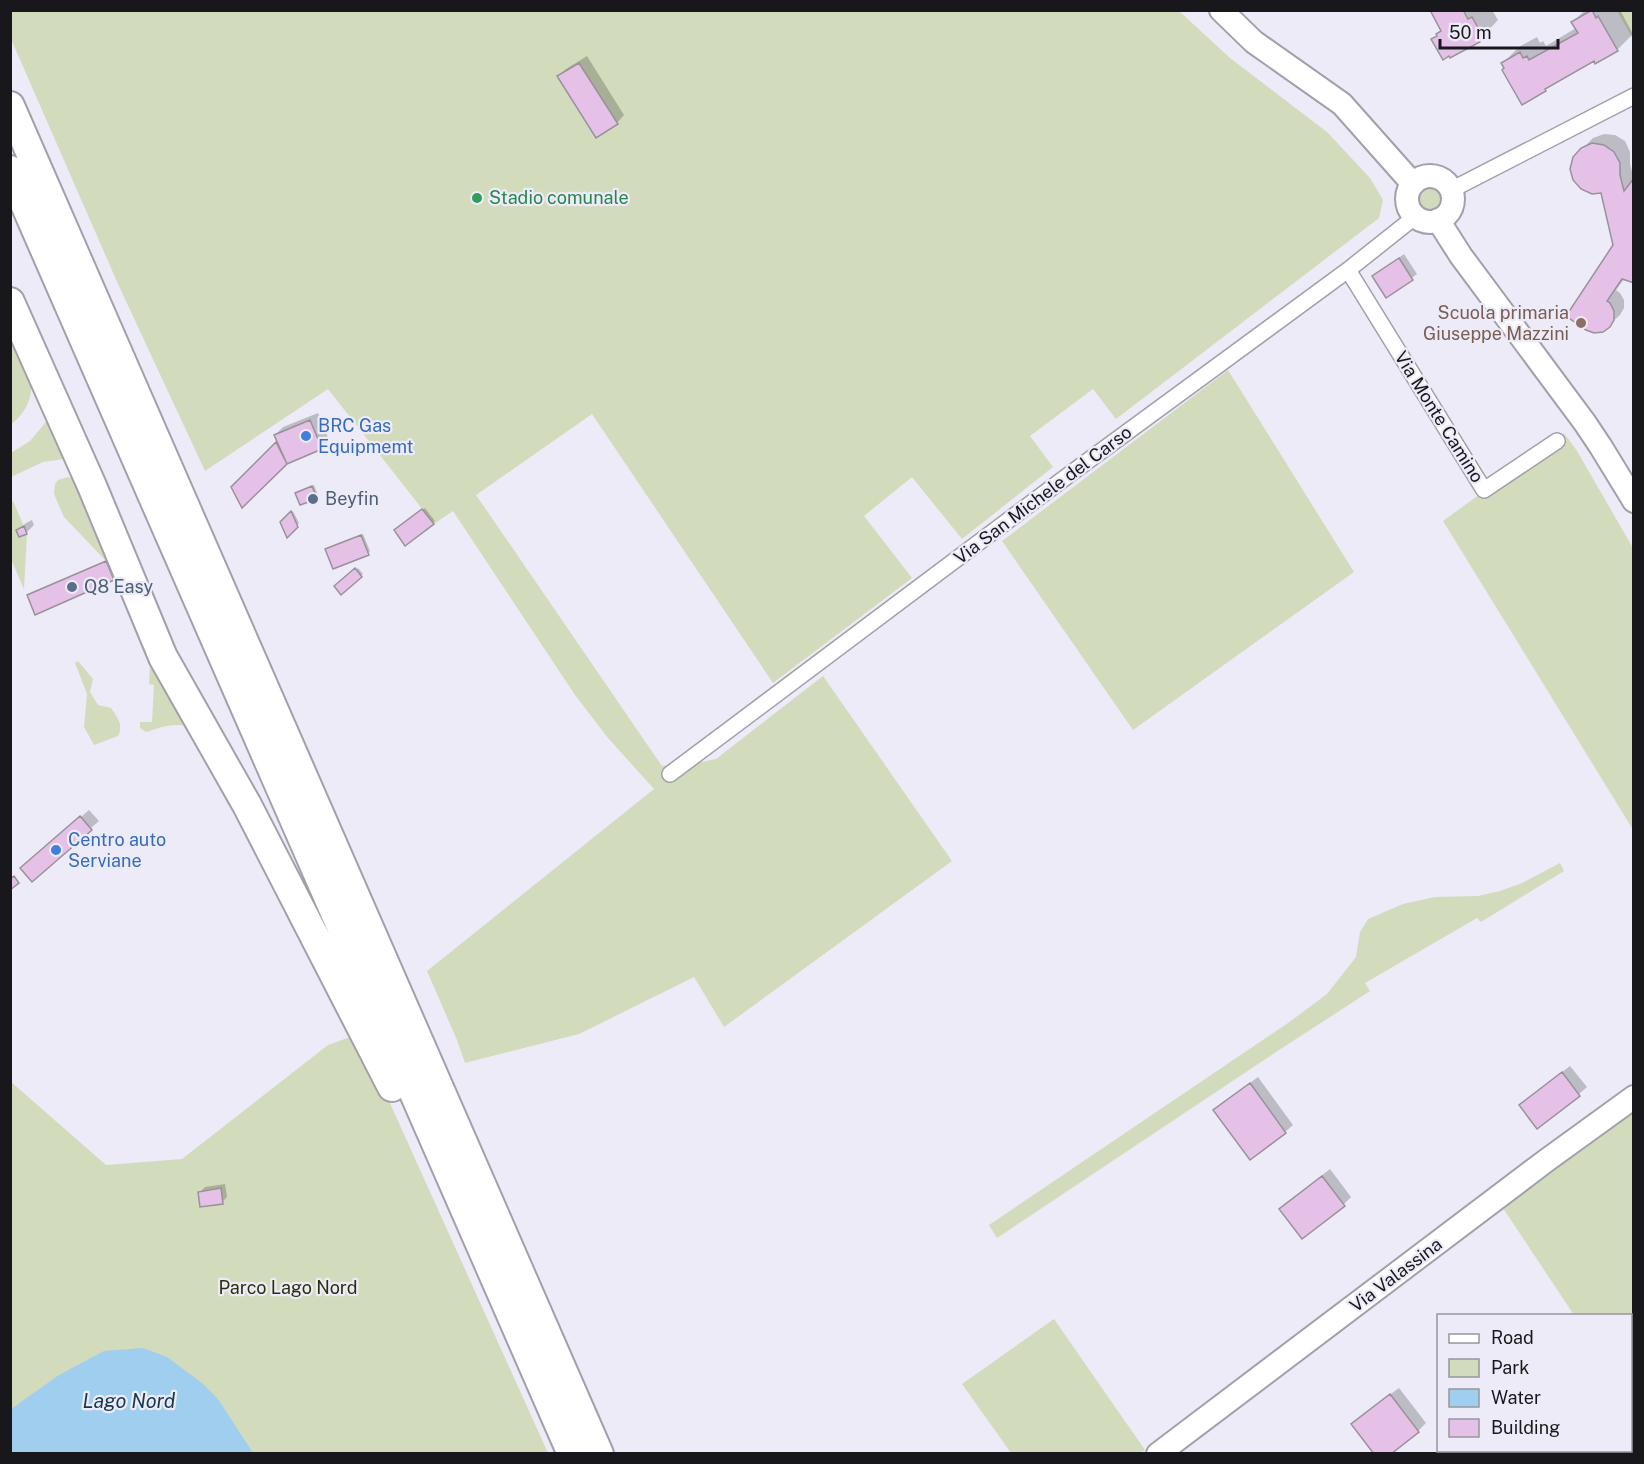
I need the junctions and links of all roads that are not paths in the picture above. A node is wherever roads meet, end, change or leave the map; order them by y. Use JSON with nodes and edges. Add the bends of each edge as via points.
{"nodes":[{"id":1,"x":1221,"y":10,"type":"edge"},
{"id":2,"x":1634,"y":96,"type":"edge"},
{"id":3,"x":10,"y":106,"type":"edge"},
{"id":4,"x":10,"y":170,"type":"edge"},
{"id":5,"x":1413,"y":184,"type":"junction"},
{"id":6,"x":1451,"y":190,"type":"junction"},
{"id":7,"x":1416,"y":216,"type":"junction"},
{"id":8,"x":1438,"y":220,"type":"junction"},
{"id":9,"x":1348,"y":270,"type":"junction"},
{"id":10,"x":10,"y":302,"type":"edge"},
{"id":11,"x":1557,"y":441,"type":"dead end"},
{"id":12,"x":1634,"y":501,"type":"edge"},
{"id":13,"x":670,"y":774,"type":"dead end"},
{"id":14,"x":1634,"y":1097,"type":"edge"},
{"id":15,"x":542,"y":1385,"type":"junction"},
{"id":16,"x":572,"y":1454,"type":"edge"},
{"id":17,"x":598,"y":1454,"type":"edge"},
{"id":18,"x":1158,"y":1454,"type":"edge"}],
"edges":[{"from":1,"to":5,"type":"street","via":[[1254,42],[1342,104]]},
{"from":2,"to":6,"type":"street"},
{"from":3,"to":17,"type":"highway"},
{"from":4,"to":15,"type":"highway"},
{"from":5,"to":6,"type":"street","via":[[1434,176]]},
{"from":5,"to":7,"type":"street","via":[[1407,199]]},
{"from":6,"to":8,"type":"street","via":[[1453,202]]},
{"from":7,"to":8,"type":"street","via":[[1424,221]]},
{"from":7,"to":9,"type":"street","name":"Via San Michele del Carso"},
{"from":8,"to":12,"type":"street","via":[[1585,423]]},
{"from":9,"to":11,"type":"street","name":"Via Monte Camino","via":[[1484,490]]},
{"from":9,"to":13,"type":"street","name":"Via San Michele del Carso"},
{"from":10,"to":15,"type":"highway","via":[[163,657],[247,806],[356,1014],[419,1141],[518,1364]]},
{"from":14,"to":18,"type":"street","name":"Via Valassina"},
{"from":15,"to":16,"type":"highway"}]}
